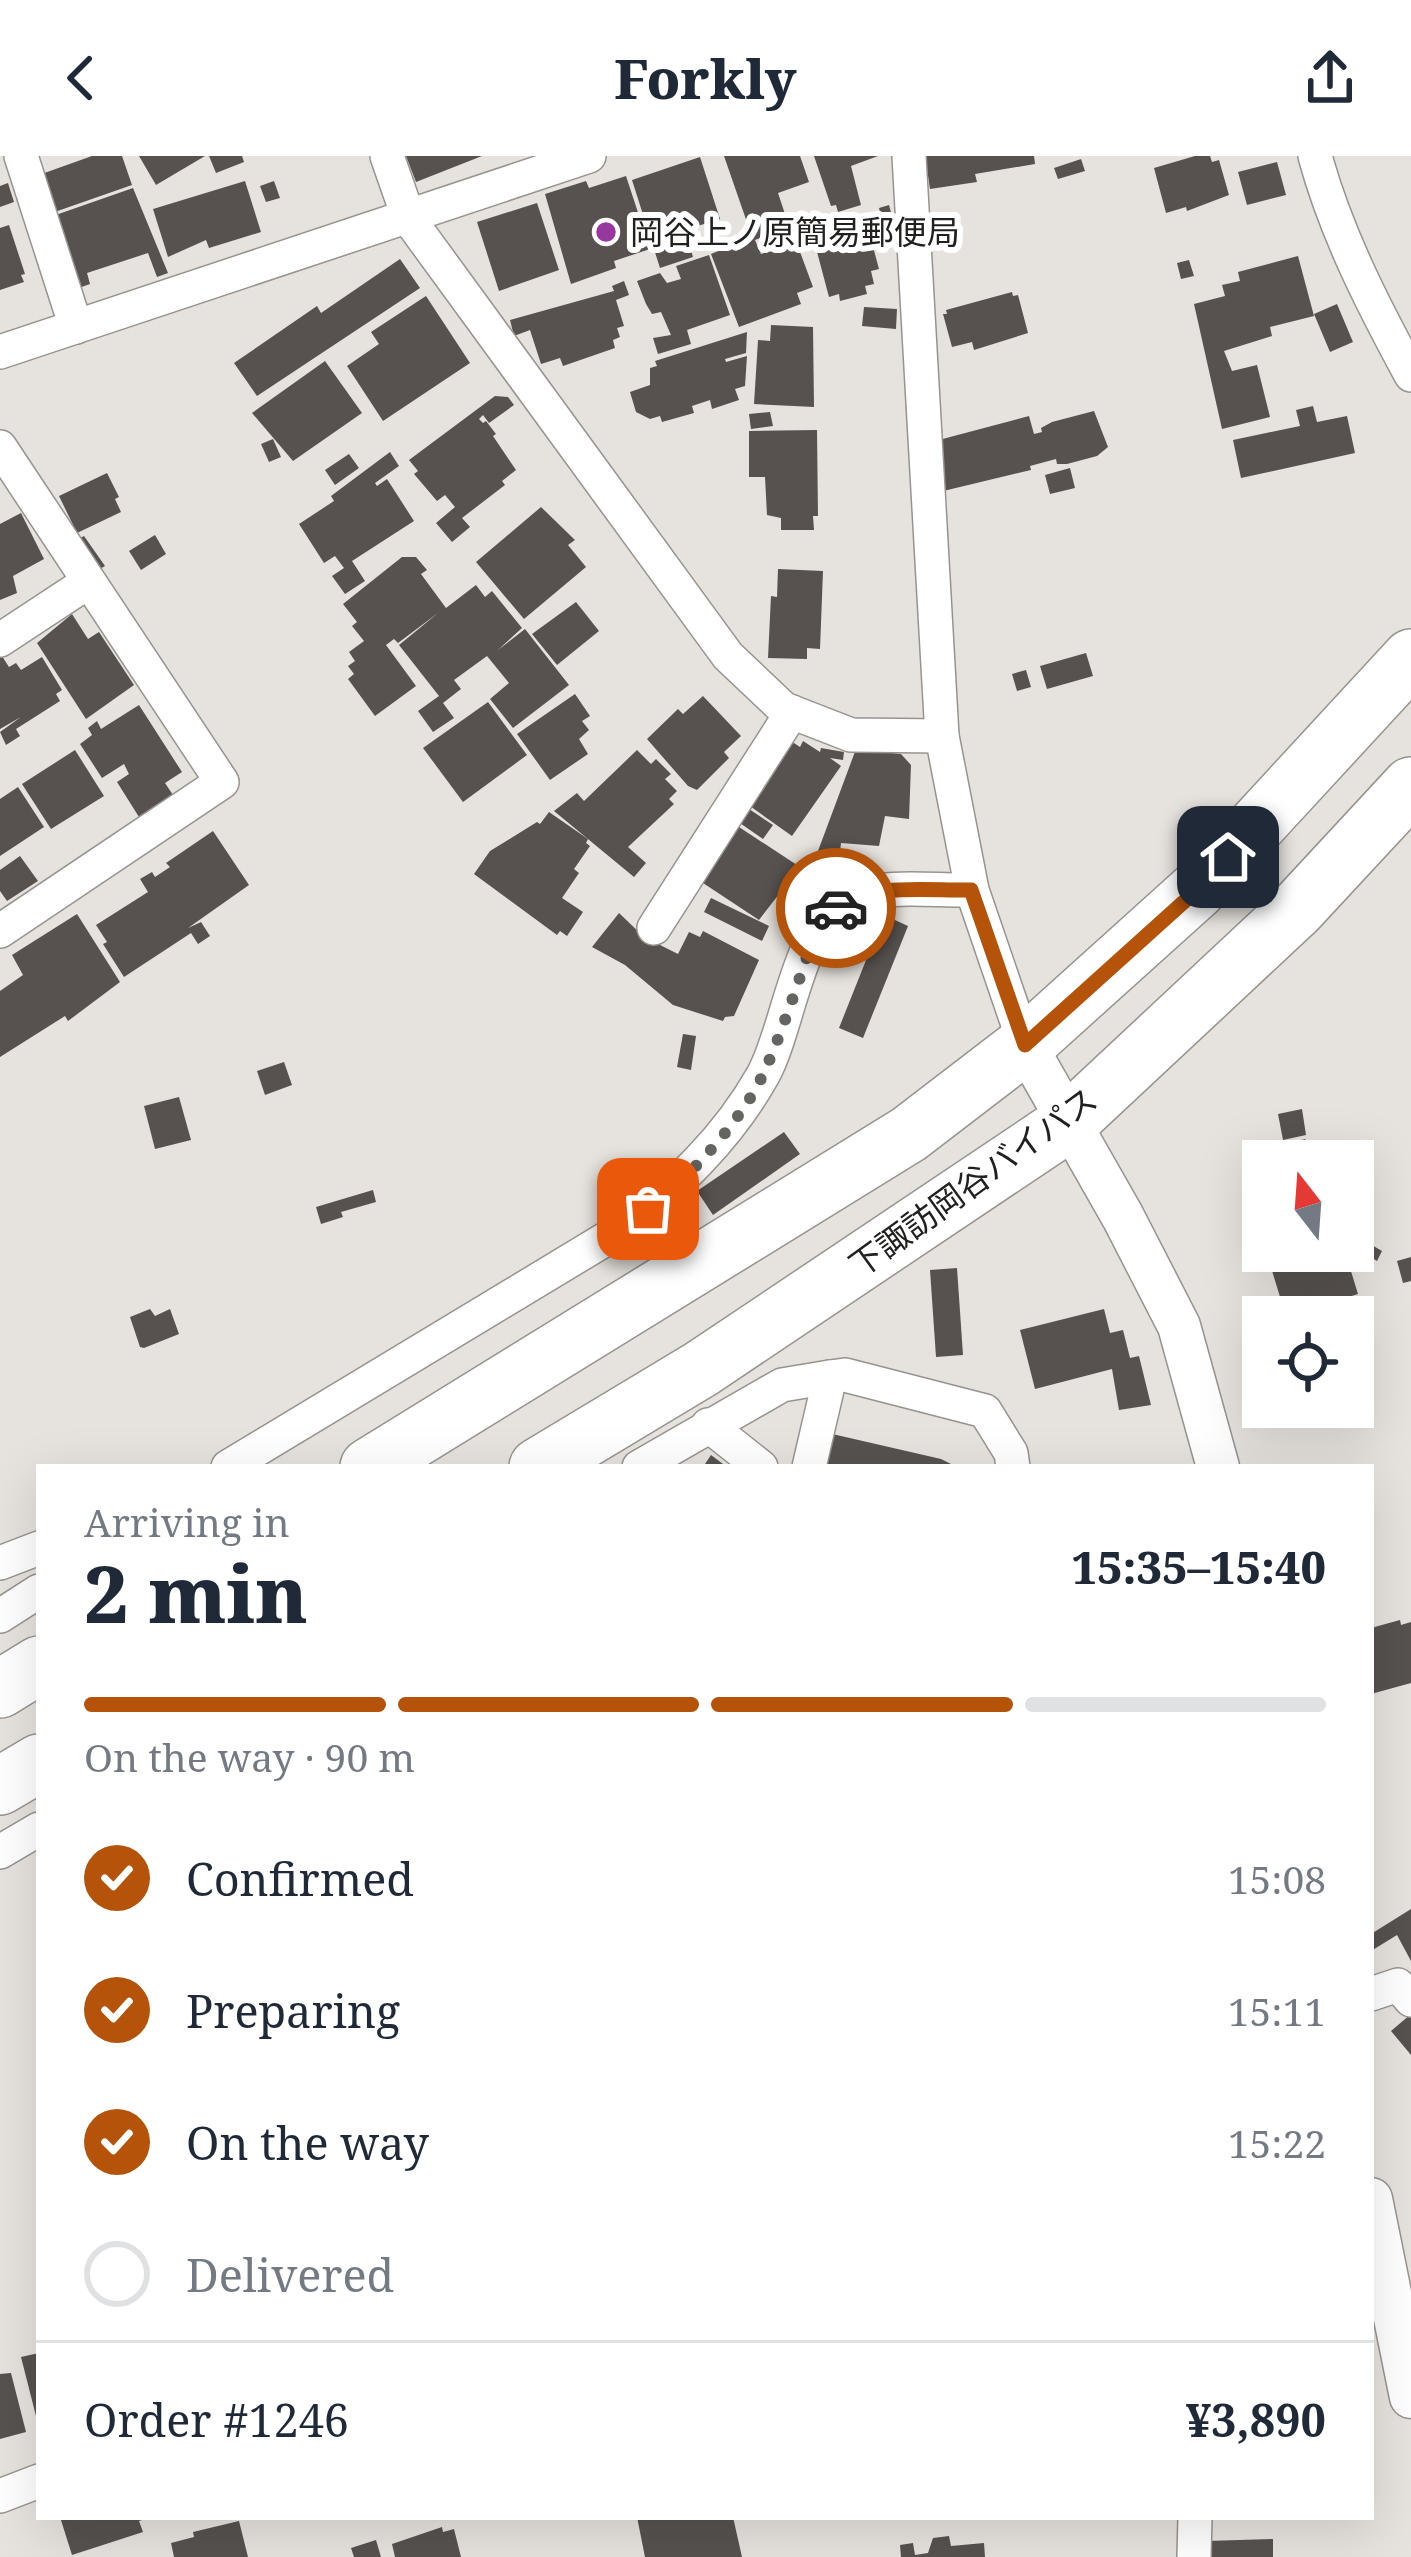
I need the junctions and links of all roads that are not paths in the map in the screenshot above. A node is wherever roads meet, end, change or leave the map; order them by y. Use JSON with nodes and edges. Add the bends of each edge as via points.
{"nodes":[{"id":1,"x":21,"y":156,"type":"edge"},
{"id":2,"x":387,"y":156,"type":"edge"},
{"id":3,"x":589,"y":156,"type":"edge"},
{"id":4,"x":910,"y":156,"type":"edge"},
{"id":5,"x":1316,"y":156,"type":"edge"},
{"id":6,"x":409,"y":219,"type":"junction"},
{"id":7,"x":76,"y":327,"type":"junction"},
{"id":8,"x":0,"y":352,"type":"edge"},
{"id":9,"x":1411,"y":375,"type":"edge"},
{"id":10,"x":0,"y":447,"type":"edge"},
{"id":11,"x":88,"y":582,"type":"junction"},
{"id":12,"x":0,"y":640,"type":"edge"},
{"id":13,"x":1411,"y":658,"type":"edge"},
{"id":14,"x":793,"y":712,"type":"junction"},
{"id":15,"x":942,"y":736,"type":"junction"},
{"id":16,"x":1411,"y":786,"type":"edge"},
{"id":17,"x":971,"y":890,"type":"junction"},
{"id":18,"x":654,"y":928,"type":"dead end"},
{"id":19,"x":0,"y":931,"type":"edge"},
{"id":20,"x":1025,"y":1045,"type":"junction"},
{"id":21,"x":1067,"y":1123,"type":"junction"},
{"id":22,"x":830,"y":1378,"type":"junction"},
{"id":23,"x":708,"y":1425,"type":"junction"},
{"id":24,"x":233,"y":1464,"type":"edge"},
{"id":25,"x":374,"y":1464,"type":"edge"},
{"id":26,"x":543,"y":1464,"type":"edge"},
{"id":27,"x":644,"y":1464,"type":"edge"},
{"id":28,"x":757,"y":1464,"type":"edge"},
{"id":29,"x":810,"y":1464,"type":"edge"},
{"id":30,"x":1013,"y":1464,"type":"edge"},
{"id":31,"x":1216,"y":1464,"type":"edge"},
{"id":32,"x":36,"y":1549,"type":"edge"},
{"id":33,"x":0,"y":1563,"type":"edge"},
{"id":34,"x":36,"y":1593,"type":"edge"},
{"id":35,"x":0,"y":1616,"type":"edge"},
{"id":36,"x":36,"y":1667,"type":"edge"},
{"id":37,"x":0,"y":1688,"type":"edge"},
{"id":38,"x":36,"y":1765,"type":"edge"},
{"id":39,"x":0,"y":1786,"type":"edge"},
{"id":40,"x":36,"y":1831,"type":"edge"},
{"id":41,"x":0,"y":1852,"type":"edge"},
{"id":42,"x":1374,"y":1993,"type":"edge"},
{"id":43,"x":1411,"y":2000,"type":"edge"},
{"id":44,"x":1374,"y":2214,"type":"edge"},
{"id":45,"x":1411,"y":2397,"type":"edge"},
{"id":46,"x":36,"y":2482,"type":"edge"},
{"id":47,"x":0,"y":2496,"type":"edge"},
{"id":48,"x":1195,"y":2520,"type":"edge"},
{"id":49,"x":1194,"y":2557,"type":"edge"}],
"edges":[{"from":1,"to":7,"type":"street"},
{"from":2,"to":6,"type":"street"},
{"from":3,"to":6,"type":"street"},
{"from":4,"to":15,"type":"street"},
{"from":5,"to":9,"type":"street","via":[[1328,203]]},
{"from":6,"to":7,"type":"street"},
{"from":6,"to":14,"type":"street","via":[[728,656]]},
{"from":7,"to":8,"type":"street"},
{"from":10,"to":11,"type":"street"},
{"from":11,"to":12,"type":"street"},
{"from":11,"to":19,"type":"street","via":[[222,782]]},
{"from":13,"to":20,"type":"highway","via":[[1197,890]]},
{"from":14,"to":15,"type":"street","via":[[851,735]]},
{"from":14,"to":18,"type":"street"},
{"from":15,"to":17,"type":"street"},
{"from":16,"to":21,"type":"highway","name":"下諏訪岡谷バイパス","via":[[1297,909]]},
{"from":17,"to":20,"type":"street"},
{"from":17,"to":24,"type":"street","via":[[850,898],[820,920],[764,1073],[676,1187],[619,1231],[545,1259]]},
{"from":20,"to":21,"type":"street"},
{"from":20,"to":25,"type":"highway","via":[[909,1135]]},
{"from":21,"to":26,"type":"highway","name":"下諏訪岡谷バイパス","via":[[701,1370]]},
{"from":21,"to":31,"type":"street","via":[[1179,1326]]},
{"from":22,"to":23,"type":"street","via":[[782,1385]]},
{"from":22,"to":29,"type":"street"},
{"from":22,"to":30,"type":"street","via":[[845,1375],[985,1411]]},
{"from":23,"to":27,"type":"street"},
{"from":23,"to":28,"type":"street"},
{"from":32,"to":33,"type":"street"},
{"from":34,"to":35,"type":"street"},
{"from":36,"to":37,"type":"highway"},
{"from":38,"to":39,"type":"highway"},
{"from":40,"to":41,"type":"street"},
{"from":42,"to":43,"type":"street","via":[[1399,1985]]},
{"from":44,"to":45,"type":"street"},
{"from":46,"to":47,"type":"street"},
{"from":48,"to":49,"type":"street"}]}
